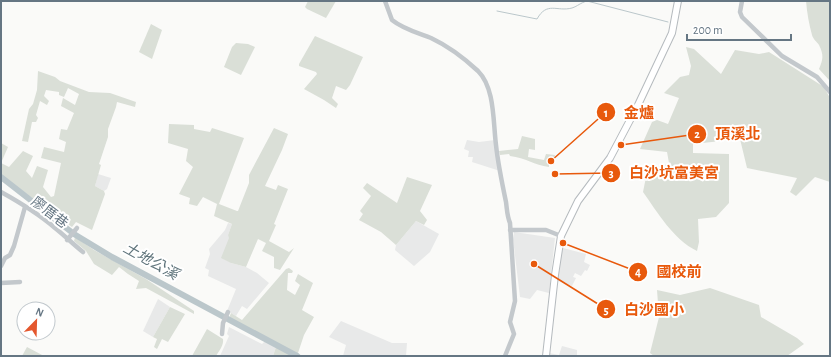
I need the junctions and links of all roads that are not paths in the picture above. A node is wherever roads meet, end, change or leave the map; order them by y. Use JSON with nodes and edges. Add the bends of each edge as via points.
{"nodes":[{"id":1,"x":384,"y":1,"type":"edge"},
{"id":2,"x":678,"y":1,"type":"edge"},
{"id":3,"x":742,"y":1,"type":"edge"},
{"id":4,"x":830,"y":92,"type":"edge"},
{"id":5,"x":1,"y":192,"type":"edge"},
{"id":6,"x":25,"y":206,"type":"junction"},
{"id":7,"x":76,"y":228,"type":"dead end"},
{"id":8,"x":510,"y":230,"type":"junction"},
{"id":9,"x":561,"y":236,"type":"junction"},
{"id":10,"x":69,"y":238,"type":"junction"},
{"id":11,"x":83,"y":252,"type":"dead end"},
{"id":12,"x":1,"y":266,"type":"edge"},
{"id":13,"x":1,"y":282,"type":"edge"},
{"id":14,"x":20,"y":282,"type":"dead end"},
{"id":15,"x":227,"y":313,"type":"dead end"},
{"id":16,"x":222,"y":334,"type":"dead end"},
{"id":17,"x":505,"y":356,"type":"edge"},
{"id":18,"x":546,"y":356,"type":"edge"}],
"edges":[{"from":1,"to":8,"type":"street","via":[[394,23],[455,52],[479,73],[487,87]]},
{"from":2,"to":9,"type":"main road","via":[[672,33],[638,105],[610,158],[578,201]]},
{"from":3,"to":4,"type":"street","via":[[742,17],[782,56],[817,76]]},
{"from":5,"to":6,"type":"street","name":"廖厝巷"},
{"from":6,"to":10,"type":"street","name":"廖厝巷"},
{"from":6,"to":12,"type":"street","via":[[14,246]]},
{"from":7,"to":10,"type":"street"},
{"from":8,"to":9,"type":"street","via":[[546,230]]},
{"from":8,"to":17,"type":"street","via":[[516,301],[510,322],[514,334]]},
{"from":9,"to":18,"type":"main road"},
{"from":10,"to":11,"type":"street","name":"廖厝巷"},
{"from":13,"to":14,"type":"street"},
{"from":15,"to":16,"type":"street"}]}
